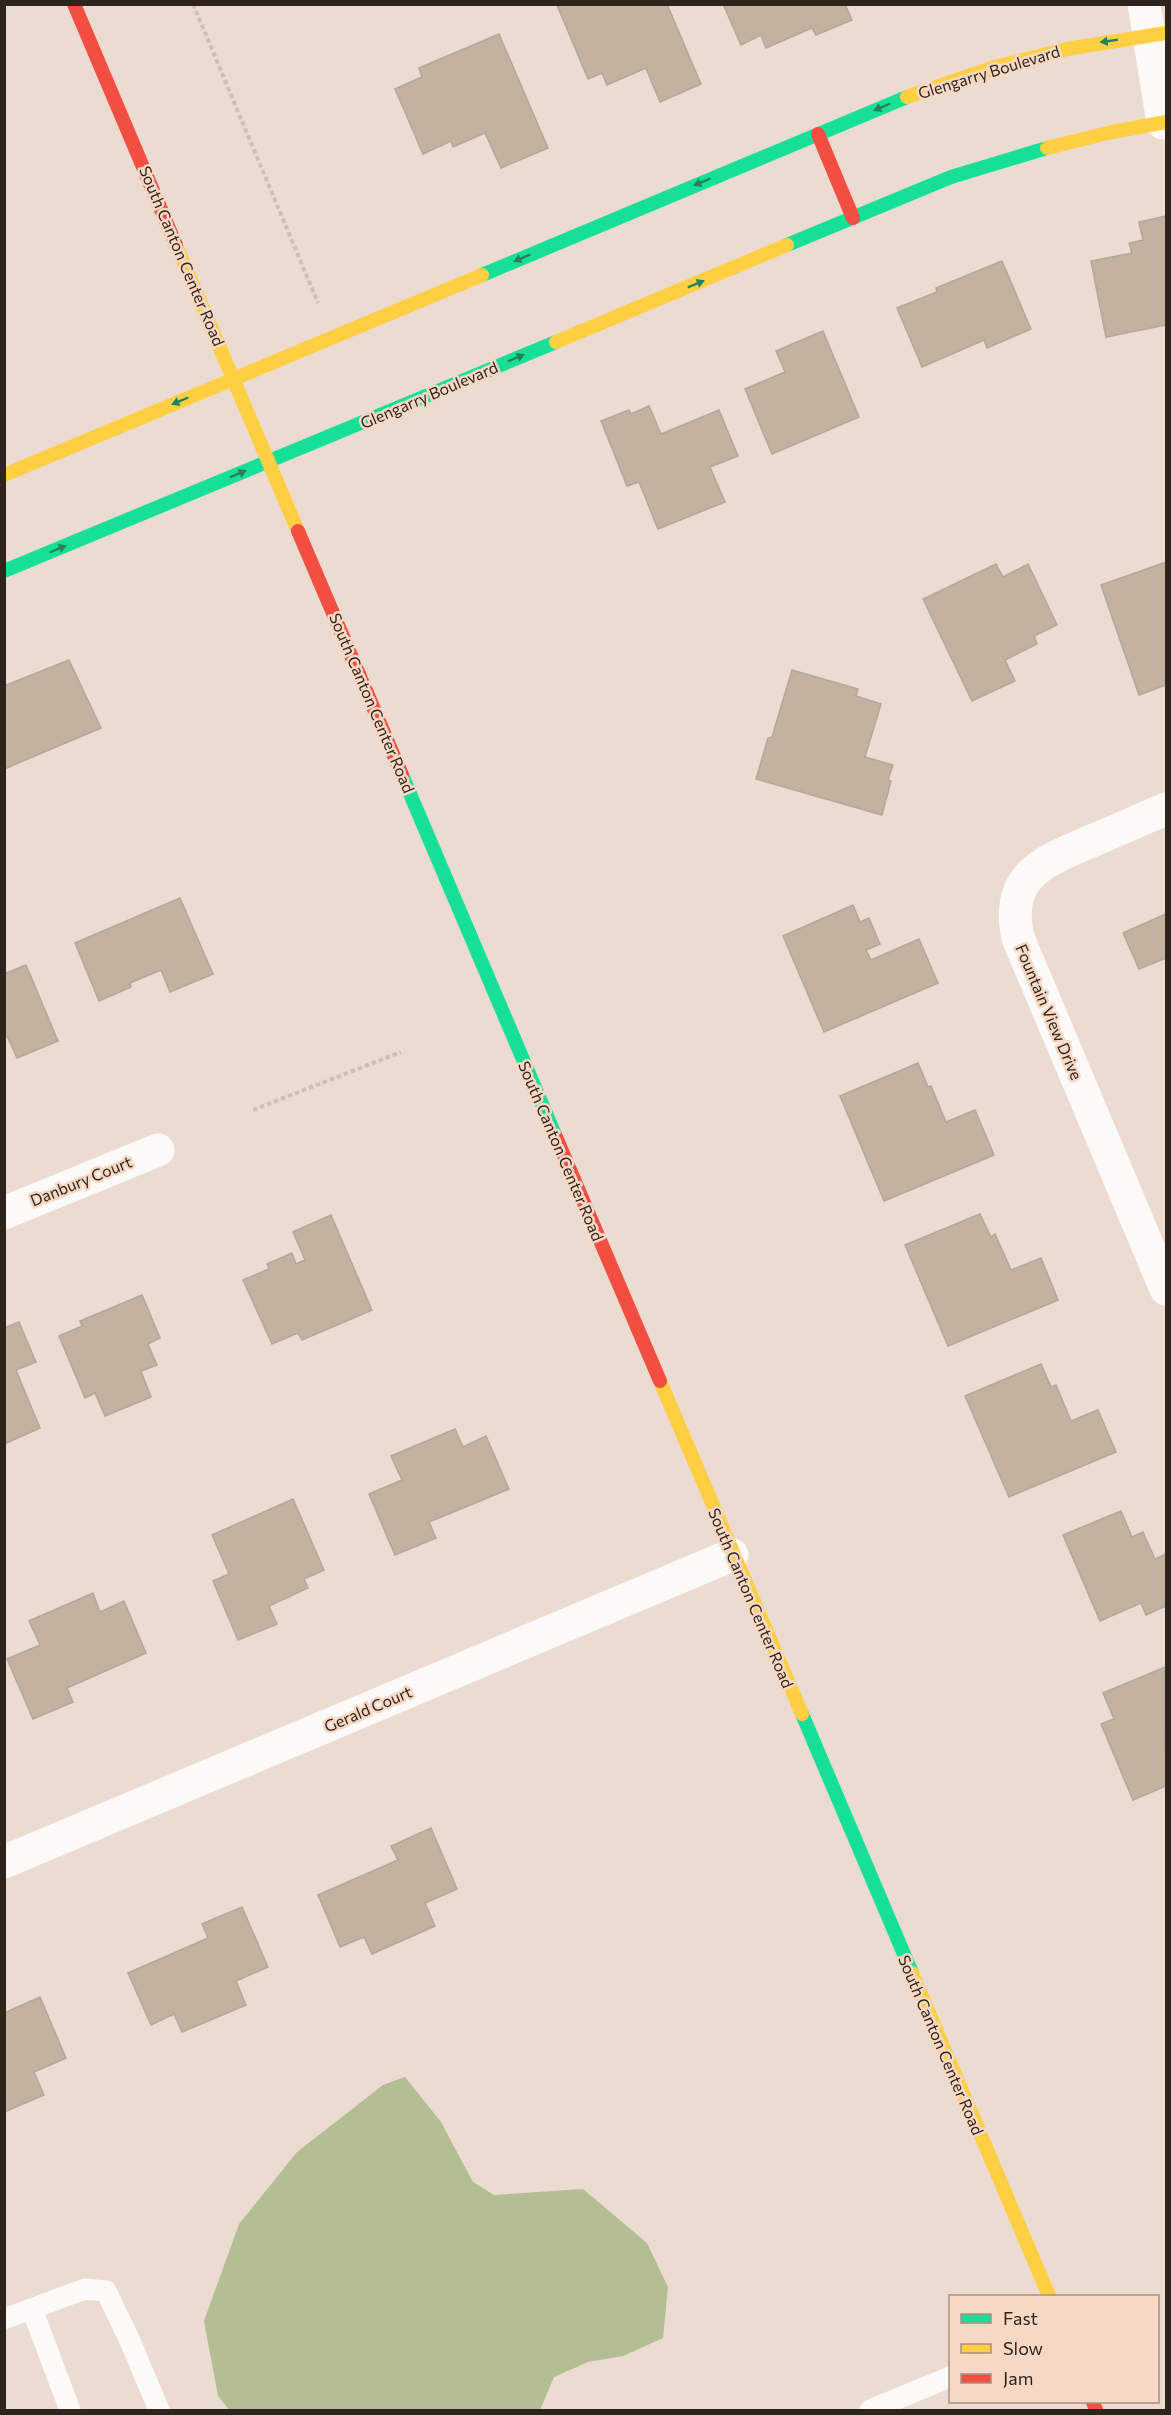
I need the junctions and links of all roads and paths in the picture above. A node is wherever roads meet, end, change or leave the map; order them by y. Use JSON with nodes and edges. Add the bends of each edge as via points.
{"nodes":[{"id":1,"x":74,"y":4,"type":"edge"},
{"id":2,"x":193,"y":4,"type":"edge"},
{"id":3,"x":1154,"y":24,"type":"edge"},
{"id":4,"x":1165,"y":123,"type":"edge"},
{"id":5,"x":818,"y":134,"type":"junction"},
{"id":6,"x":853,"y":218,"type":"junction"},
{"id":7,"x":333,"y":337,"type":"junction"},
{"id":8,"x":234,"y":379,"type":"junction"},
{"id":9,"x":269,"y":461,"type":"junction"},
{"id":10,"x":4,"y":475,"type":"edge"},
{"id":11,"x":4,"y":571,"type":"edge"},
{"id":12,"x":1167,"y":808,"type":"edge"},
{"id":13,"x":401,"y":1052,"type":"dead end"},
{"id":14,"x":253,"y":1110,"type":"dead end"},
{"id":15,"x":158,"y":1150,"type":"dead end"},
{"id":16,"x":4,"y":1213,"type":"edge"},
{"id":17,"x":1167,"y":1289,"type":"edge"},
{"id":18,"x":732,"y":1555,"type":"junction"},
{"id":19,"x":4,"y":1862,"type":"edge"},
{"id":20,"x":1049,"y":2295,"type":"edge"},
{"id":21,"x":32,"y":2309,"type":"junction"},
{"id":22,"x":4,"y":2319,"type":"edge"},
{"id":23,"x":949,"y":2378,"type":"edge"},
{"id":24,"x":70,"y":2410,"type":"edge"},
{"id":25,"x":159,"y":2410,"type":"edge"},
{"id":26,"x":870,"y":2410,"type":"edge"}],
"edges":[{"from":1,"to":8,"type":"street","name":"South Canton Center Road"},
{"from":2,"to":7,"type":"path"},
{"from":3,"to":4,"type":"street"},
{"from":3,"to":5,"type":"street","name":"Glengarry Boulevard","one_way":true,"via":[[995,67],[906,97]]},
{"from":4,"to":6,"type":"street","name":"Glengarry Boulevard","via":[[1019,155],[951,177]]},
{"from":5,"to":6,"type":"street"},
{"from":5,"to":7,"type":"street","name":"Glengarry Boulevard","one_way":true},
{"from":9,"to":6,"type":"street","name":"Glengarry Boulevard","one_way":true},
{"from":7,"to":8,"type":"street","name":"Glengarry Boulevard"},
{"from":8,"to":9,"type":"street","name":"South Canton Center Road"},
{"from":8,"to":10,"type":"street","name":"Glengarry Boulevard","one_way":true},
{"from":11,"to":9,"type":"street","name":"Glengarry Boulevard","one_way":true},
{"from":9,"to":18,"type":"street","name":"South Canton Center Road"},
{"from":12,"to":17,"type":"street","name":"Fountain View Drive","via":[[1044,862],[1027,878],[1017,898],[1014,921]]},
{"from":13,"to":14,"type":"path"},
{"from":15,"to":16,"type":"street","name":"Danbury Court"},
{"from":18,"to":19,"type":"street","name":"Gerald Court"},
{"from":18,"to":20,"type":"street","name":"South Canton Center Road"},
{"from":21,"to":22,"type":"lane"},
{"from":21,"to":24,"type":"lane"},
{"from":21,"to":25,"type":"lane","via":[[85,2289],[106,2291]]},
{"from":23,"to":26,"type":"lane"}]}
